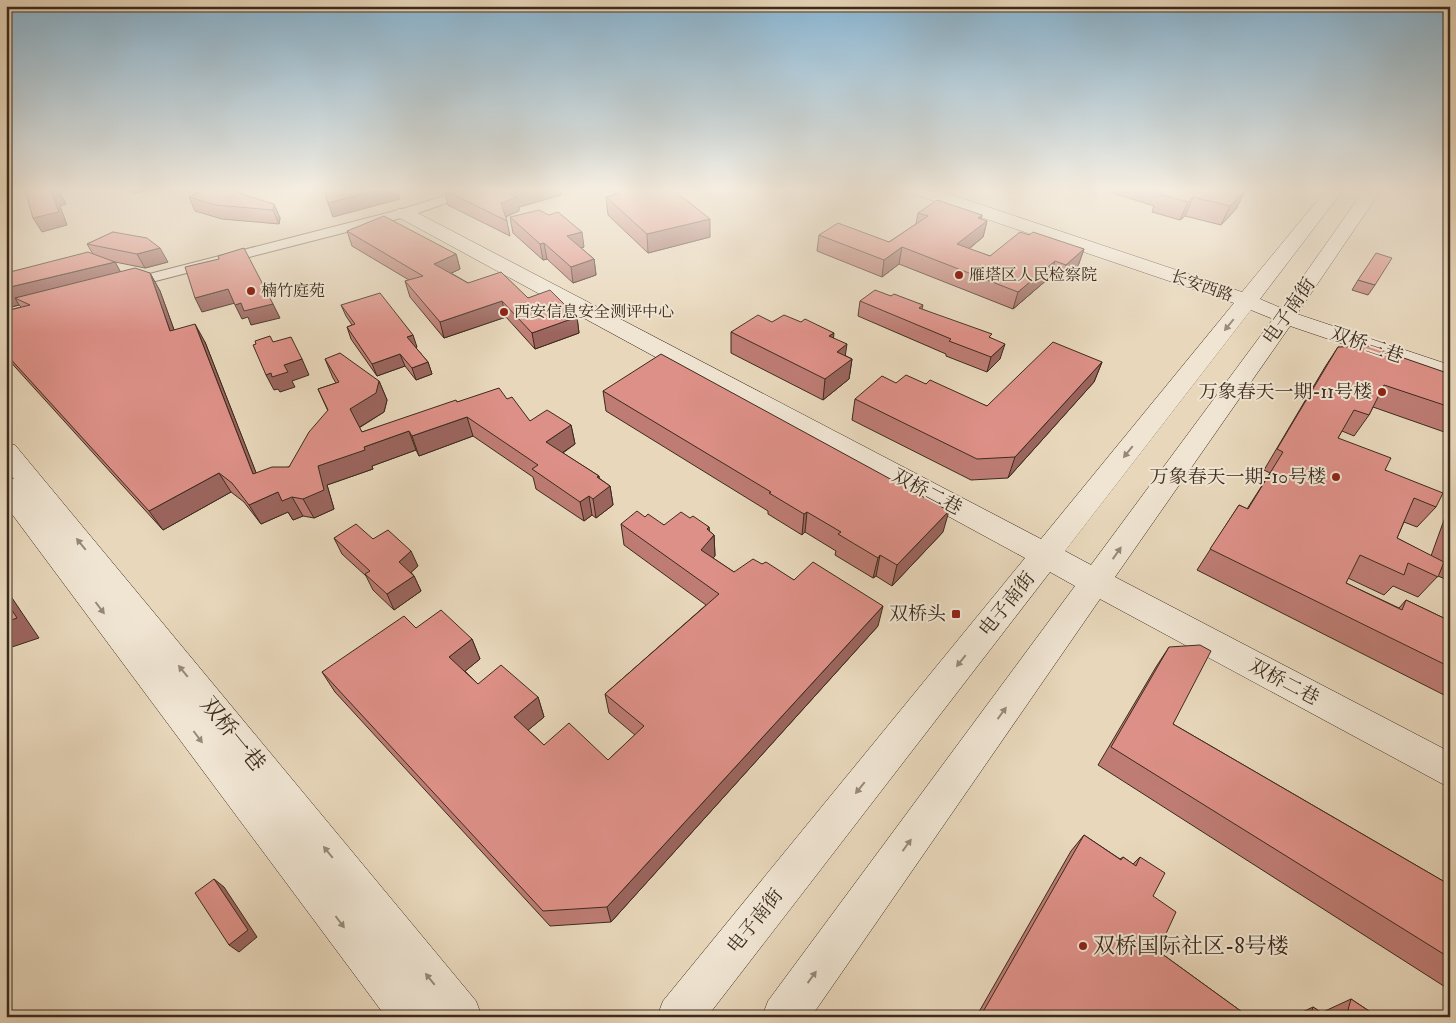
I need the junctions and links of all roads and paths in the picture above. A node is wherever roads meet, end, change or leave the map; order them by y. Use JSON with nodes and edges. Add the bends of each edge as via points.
{"nodes":[{"id":1,"x":307,"y":238,"type":"edge"},
{"id":2,"x":450,"y":238,"type":"edge"},
{"id":3,"x":1066,"y":238,"type":"edge"},
{"id":4,"x":1076,"y":238,"type":"edge"},
{"id":5,"x":1298,"y":238,"type":"edge"},
{"id":6,"x":1340,"y":238,"type":"edge"},
{"id":7,"x":110,"y":288,"type":"edge"},
{"id":8,"x":1251,"y":298,"type":"junction"},
{"id":9,"x":1289,"y":311,"type":"junction"},
{"id":10,"x":1450,"y":356,"type":"edge"},
{"id":11,"x":1450,"y":373,"type":"edge"},
{"id":12,"x":6,"y":451,"type":"edge"},
{"id":13,"x":6,"y":486,"type":"edge"},
{"id":14,"x":1046,"y":556,"type":"junction"},
{"id":15,"x":1096,"y":582,"type":"junction"},
{"id":16,"x":1450,"y":771,"type":"edge"},
{"id":17,"x":412,"y":1017,"type":"edge"},
{"id":18,"x":460,"y":1017,"type":"edge"},
{"id":19,"x":678,"y":1017,"type":"edge"},
{"id":20,"x":784,"y":1017,"type":"edge"}],
"edges":[{"from":1,"to":7,"type":"street"},
{"from":2,"to":14,"type":"main road","name":"双桥二巷"},
{"from":3,"to":8,"type":"main road","name":"长安西路"},
{"from":4,"to":8,"type":"main road","name":"长安西路"},
{"from":5,"to":8,"type":"main road","name":"电子南街"},
{"from":6,"to":9,"type":"main road","name":"电子南街"},
{"from":8,"to":9,"type":"main road","name":"长安西路"},
{"from":8,"to":14,"type":"main road","name":"电子南街","one_way":true},
{"from":9,"to":10,"type":"main road","name":"双桥三巷"},
{"from":9,"to":11,"type":"main road","name":"双桥三巷"},
{"from":15,"to":9,"type":"main road","name":"电子南街","one_way":true},
{"from":18,"to":12,"type":"main road","name":"双桥一巷","one_way":true},
{"from":13,"to":17,"type":"main road","name":"双桥一巷","one_way":true},
{"from":14,"to":15,"type":"main road","name":"双桥二巷"},
{"from":14,"to":19,"type":"main road","name":"电子南街","one_way":true},
{"from":15,"to":16,"type":"main road","name":"双桥二巷"},
{"from":20,"to":15,"type":"main road","name":"电子南街","one_way":true}]}
